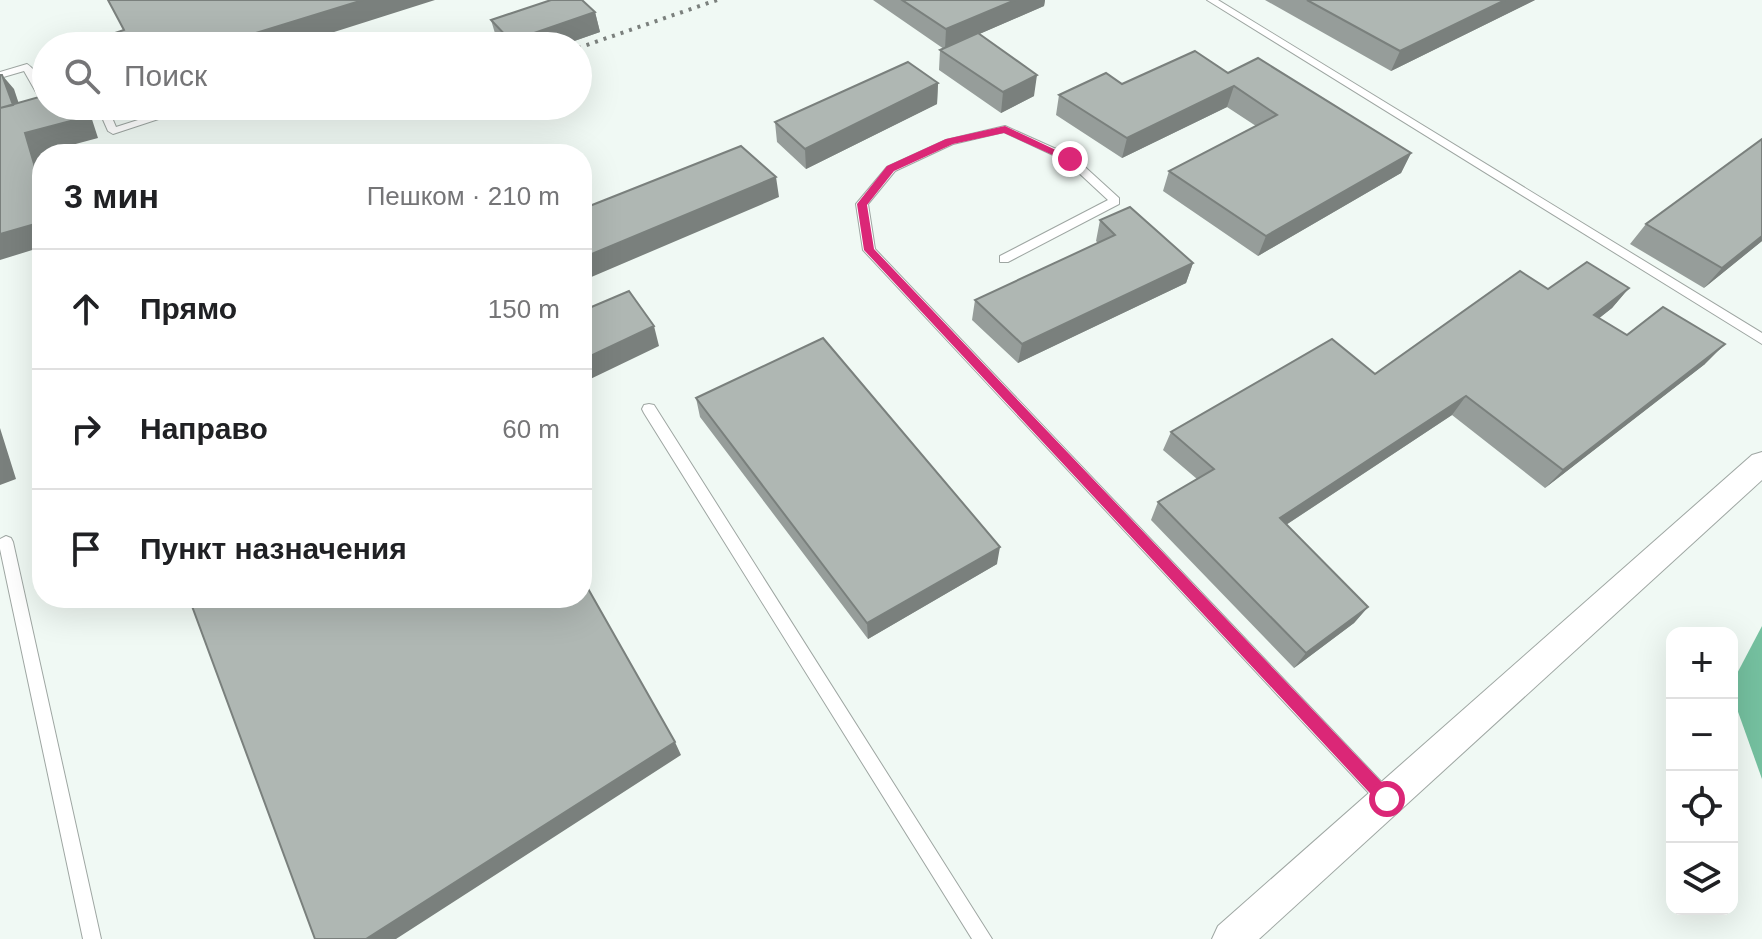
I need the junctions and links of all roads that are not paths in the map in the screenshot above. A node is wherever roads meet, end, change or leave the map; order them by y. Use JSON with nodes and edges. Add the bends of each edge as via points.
{"nodes":[{"id":1,"x":1212,"y":0,"type":"edge"},
{"id":2,"x":0,"y":75,"type":"edge"},
{"id":3,"x":32,"y":76,"type":"edge"},
{"id":4,"x":108,"y":120,"type":"edge"},
{"id":5,"x":148,"y":120,"type":"edge"},
{"id":6,"x":1004,"y":259,"type":"dead end"},
{"id":7,"x":1762,"y":339,"type":"edge"},
{"id":8,"x":649,"y":409,"type":"dead end"},
{"id":9,"x":1762,"y":463,"type":"edge"},
{"id":10,"x":6,"y":542,"type":"dead end"},
{"id":11,"x":1387,"y":799,"type":"junction"},
{"id":12,"x":92,"y":939,"type":"edge"},
{"id":13,"x":983,"y":939,"type":"edge"},
{"id":14,"x":1231,"y":939,"type":"edge"}],
"edges":[{"from":1,"to":7,"type":"lane"},
{"from":2,"to":3,"type":"lane","via":[[27,67]]},
{"from":4,"to":5,"type":"lane","via":[[113,131]]},
{"from":6,"to":11,"type":"lane","via":[[1115,201],[1070,159],[1005,129],[950,142],[891,169],[862,204],[869,250]]},
{"from":8,"to":13,"type":"lane"},
{"from":9,"to":11,"type":"street"},
{"from":10,"to":12,"type":"lane"},
{"from":11,"to":14,"type":"street"}]}
